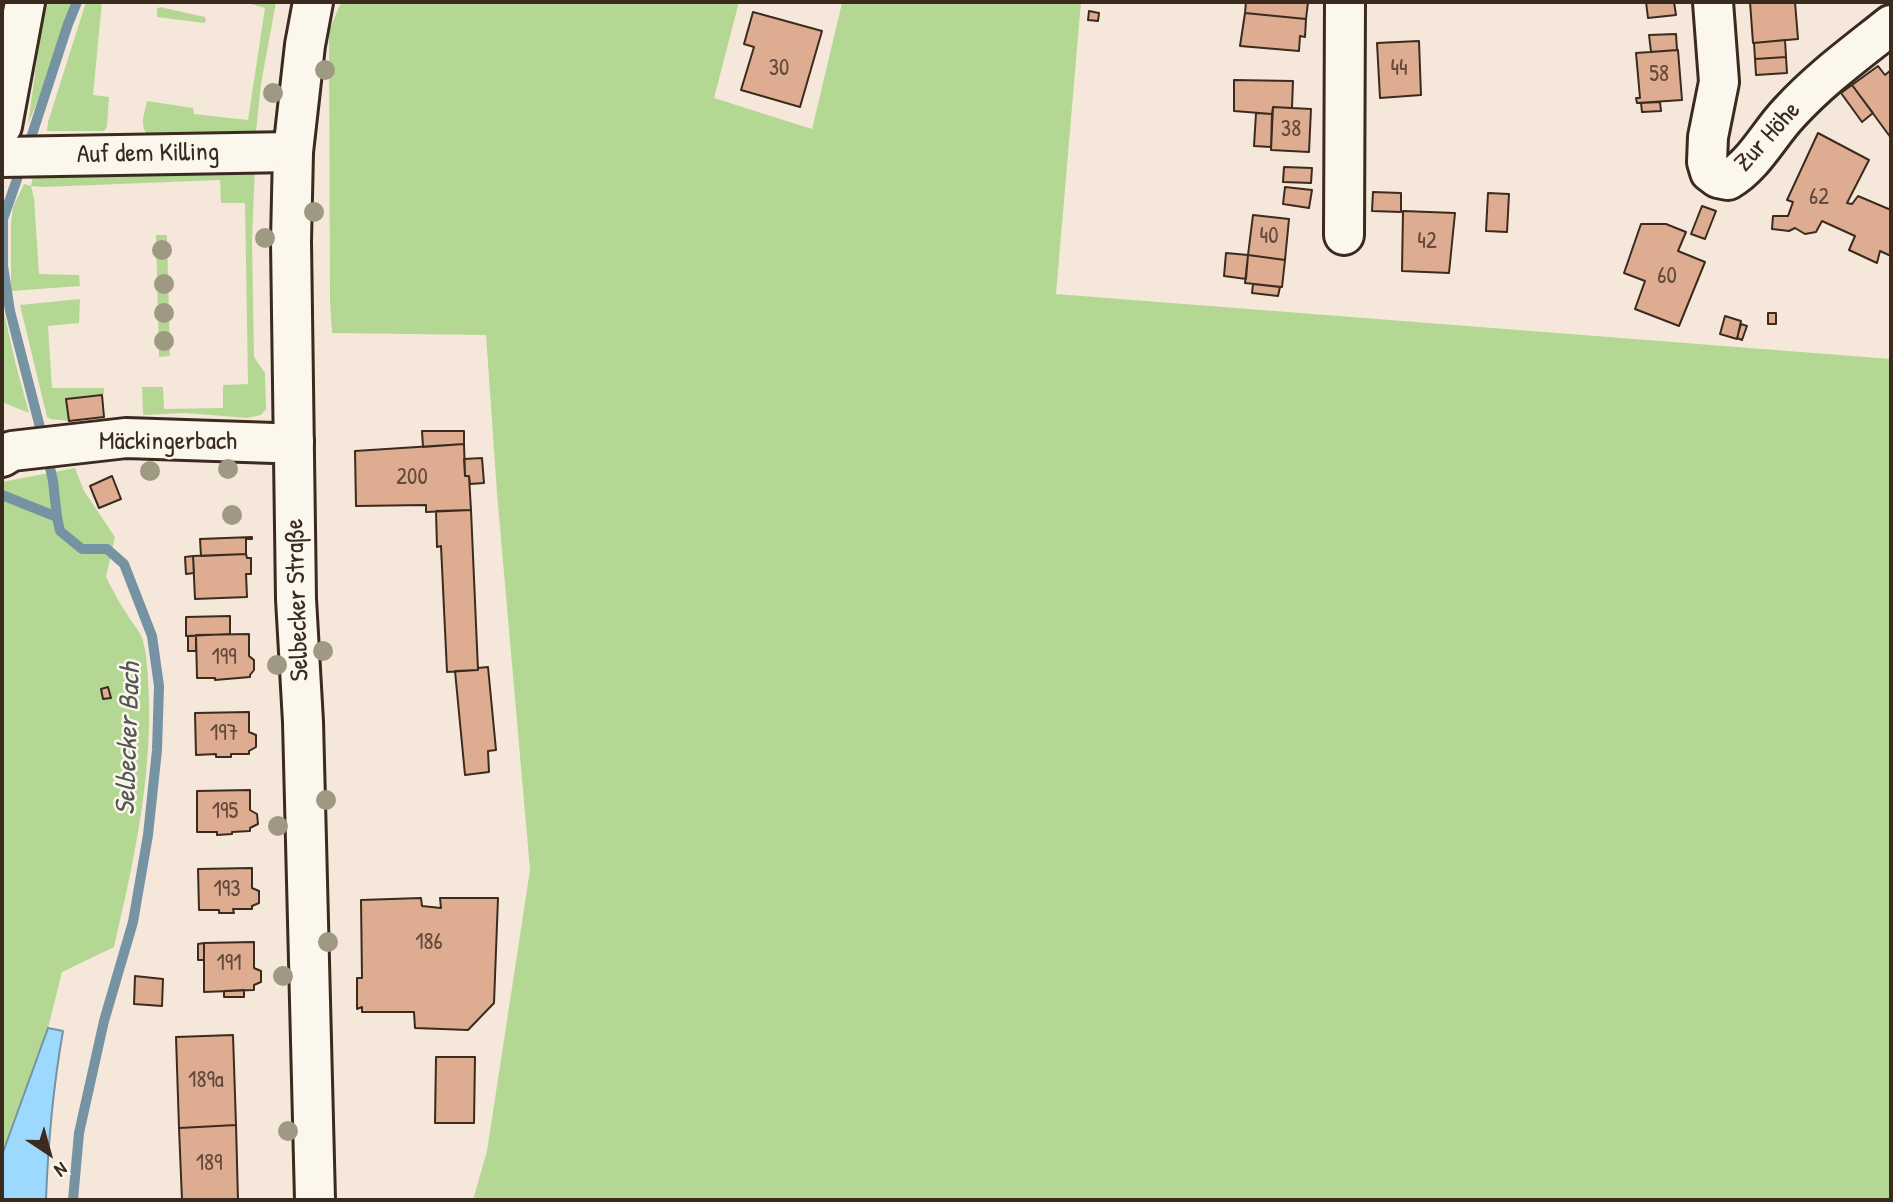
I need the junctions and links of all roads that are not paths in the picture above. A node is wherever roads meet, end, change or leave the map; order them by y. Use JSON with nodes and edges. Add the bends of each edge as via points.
{"nodes":[{"id":1,"x":25,"y":2,"type":"edge"},
{"id":2,"x":313,"y":2,"type":"edge"},
{"id":3,"x":1345,"y":2,"type":"edge"},
{"id":4,"x":1713,"y":2,"type":"edge"},
{"id":5,"x":1891,"y":25,"type":"edge"},
{"id":6,"x":15,"y":149,"type":"edge"},
{"id":7,"x":293,"y":152,"type":"junction"},
{"id":8,"x":1344,"y":235,"type":"dead end"},
{"id":9,"x":294,"y":442,"type":"junction"},
{"id":10,"x":22,"y":449,"type":"edge"},
{"id":11,"x":315,"y":1200,"type":"edge"}],
"edges":[{"from":1,"to":6,"type":"main road","name":"Auf dem Killing"},
{"from":2,"to":7,"type":"main road","name":"Selbecker Straße"},
{"from":3,"to":8,"type":"main road"},
{"from":4,"to":5,"type":"main road","name":"Zur Höhe","via":[[1719,82],[1707,162],[1710,172],[1728,180],[1741,172],[1819,81]]},
{"from":6,"to":7,"type":"main road","name":"Auf dem Killing"},
{"from":7,"to":9,"type":"main road","name":"Selbecker Straße"},
{"from":9,"to":10,"type":"main road","name":"Mäckingerbach","via":[[126,438]]},
{"from":9,"to":11,"type":"main road","name":"Selbecker Straße"}]}
